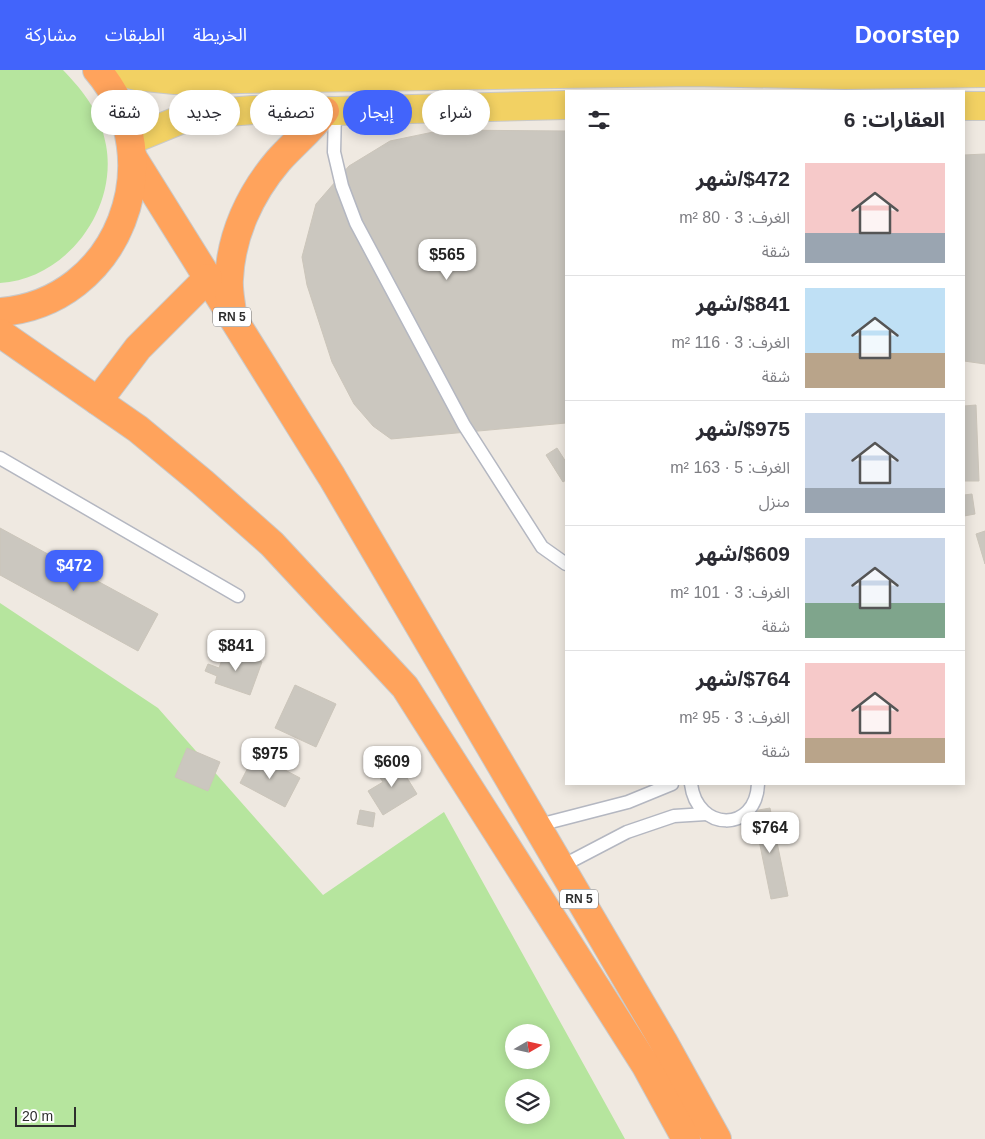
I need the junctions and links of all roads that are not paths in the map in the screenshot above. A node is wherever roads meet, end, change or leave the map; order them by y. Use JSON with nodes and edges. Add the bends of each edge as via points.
{"nodes":[{"id":1,"x":97,"y":70,"type":"edge"},
{"id":2,"x":112,"y":70,"type":"edge"},
{"id":3,"x":765,"y":72,"type":"edge"},
{"id":4,"x":955,"y":72,"type":"edge"},
{"id":5,"x":985,"y":73,"type":"edge"},
{"id":6,"x":604,"y":82,"type":"edge"},
{"id":7,"x":565,"y":105,"type":"edge"},
{"id":8,"x":965,"y":106,"type":"edge"},
{"id":9,"x":985,"y":106,"type":"edge"},
{"id":10,"x":250,"y":110,"type":"edge"},
{"id":11,"x":333,"y":111,"type":"edge"},
{"id":12,"x":304,"y":135,"type":"edge"},
{"id":13,"x":332,"y":135,"type":"edge"},
{"id":14,"x":132,"y":149,"type":"junction"},
{"id":15,"x":208,"y":278,"type":"junction"},
{"id":16,"x":0,"y":312,"type":"edge"},
{"id":17,"x":233,"y":317,"type":"junction"},
{"id":18,"x":0,"y":333,"type":"edge"},
{"id":19,"x":98,"y":401,"type":"junction"},
{"id":20,"x":0,"y":458,"type":"edge"},
{"id":21,"x":565,"y":563,"type":"edge"},
{"id":22,"x":238,"y":596,"type":"dead end"},
{"id":23,"x":670,"y":785,"type":"edge"},
{"id":24,"x":691,"y":785,"type":"edge"},
{"id":25,"x":758,"y":785,"type":"edge"},
{"id":26,"x":706,"y":814,"type":"junction"},
{"id":27,"x":535,"y":826,"type":"junction"},
{"id":28,"x":560,"y":867,"type":"junction"},
{"id":29,"x":686,"y":1139,"type":"edge"},
{"id":30,"x":717,"y":1139,"type":"edge"}],
"edges":[{"from":1,"to":14,"type":"highway","via":[[116,98]]},
{"from":2,"to":6,"type":"main road","via":[[170,80]]},
{"from":3,"to":4,"type":"main road"},
{"from":3,"to":6,"type":"main road"},
{"from":4,"to":5,"type":"main road"},
{"from":7,"to":11,"type":"main road"},
{"from":8,"to":9,"type":"main road"},
{"from":10,"to":14,"type":"main road","via":[[180,120]]},
{"from":12,"to":17,"type":"highway","via":[[262,182],[242,218],[228,280]]},
{"from":13,"to":21,"type":"lane","via":[[342,186],[356,223],[464,425],[542,547]]},
{"from":14,"to":15,"type":"highway","number":"RN 5"},
{"from":14,"to":16,"type":"highway","via":[[133,174],[127,208],[113,240],[93,267],[52,298]]},
{"from":15,"to":17,"type":"highway","number":"RN 5"},
{"from":15,"to":19,"type":"highway","via":[[138,348]]},
{"from":17,"to":27,"type":"highway","number":"RN 5","via":[[332,477]]},
{"from":18,"to":19,"type":"highway","number":"RN 5"},
{"from":19,"to":29,"type":"highway","number":"RN 5","via":[[138,429],[272,544],[405,687],[641,1058]]},
{"from":20,"to":22,"type":"lane"},
{"from":23,"to":27,"type":"lane","via":[[628,802]]},
{"from":24,"to":26,"type":"lane","via":[[698,805]]},
{"from":25,"to":26,"type":"lane","via":[[753,806],[742,816],[718,821]]},
{"from":26,"to":28,"type":"lane","via":[[674,816],[627,832]]},
{"from":27,"to":28,"type":"highway","number":"RN 5"},
{"from":28,"to":30,"type":"highway","number":"RN 5"}]}
